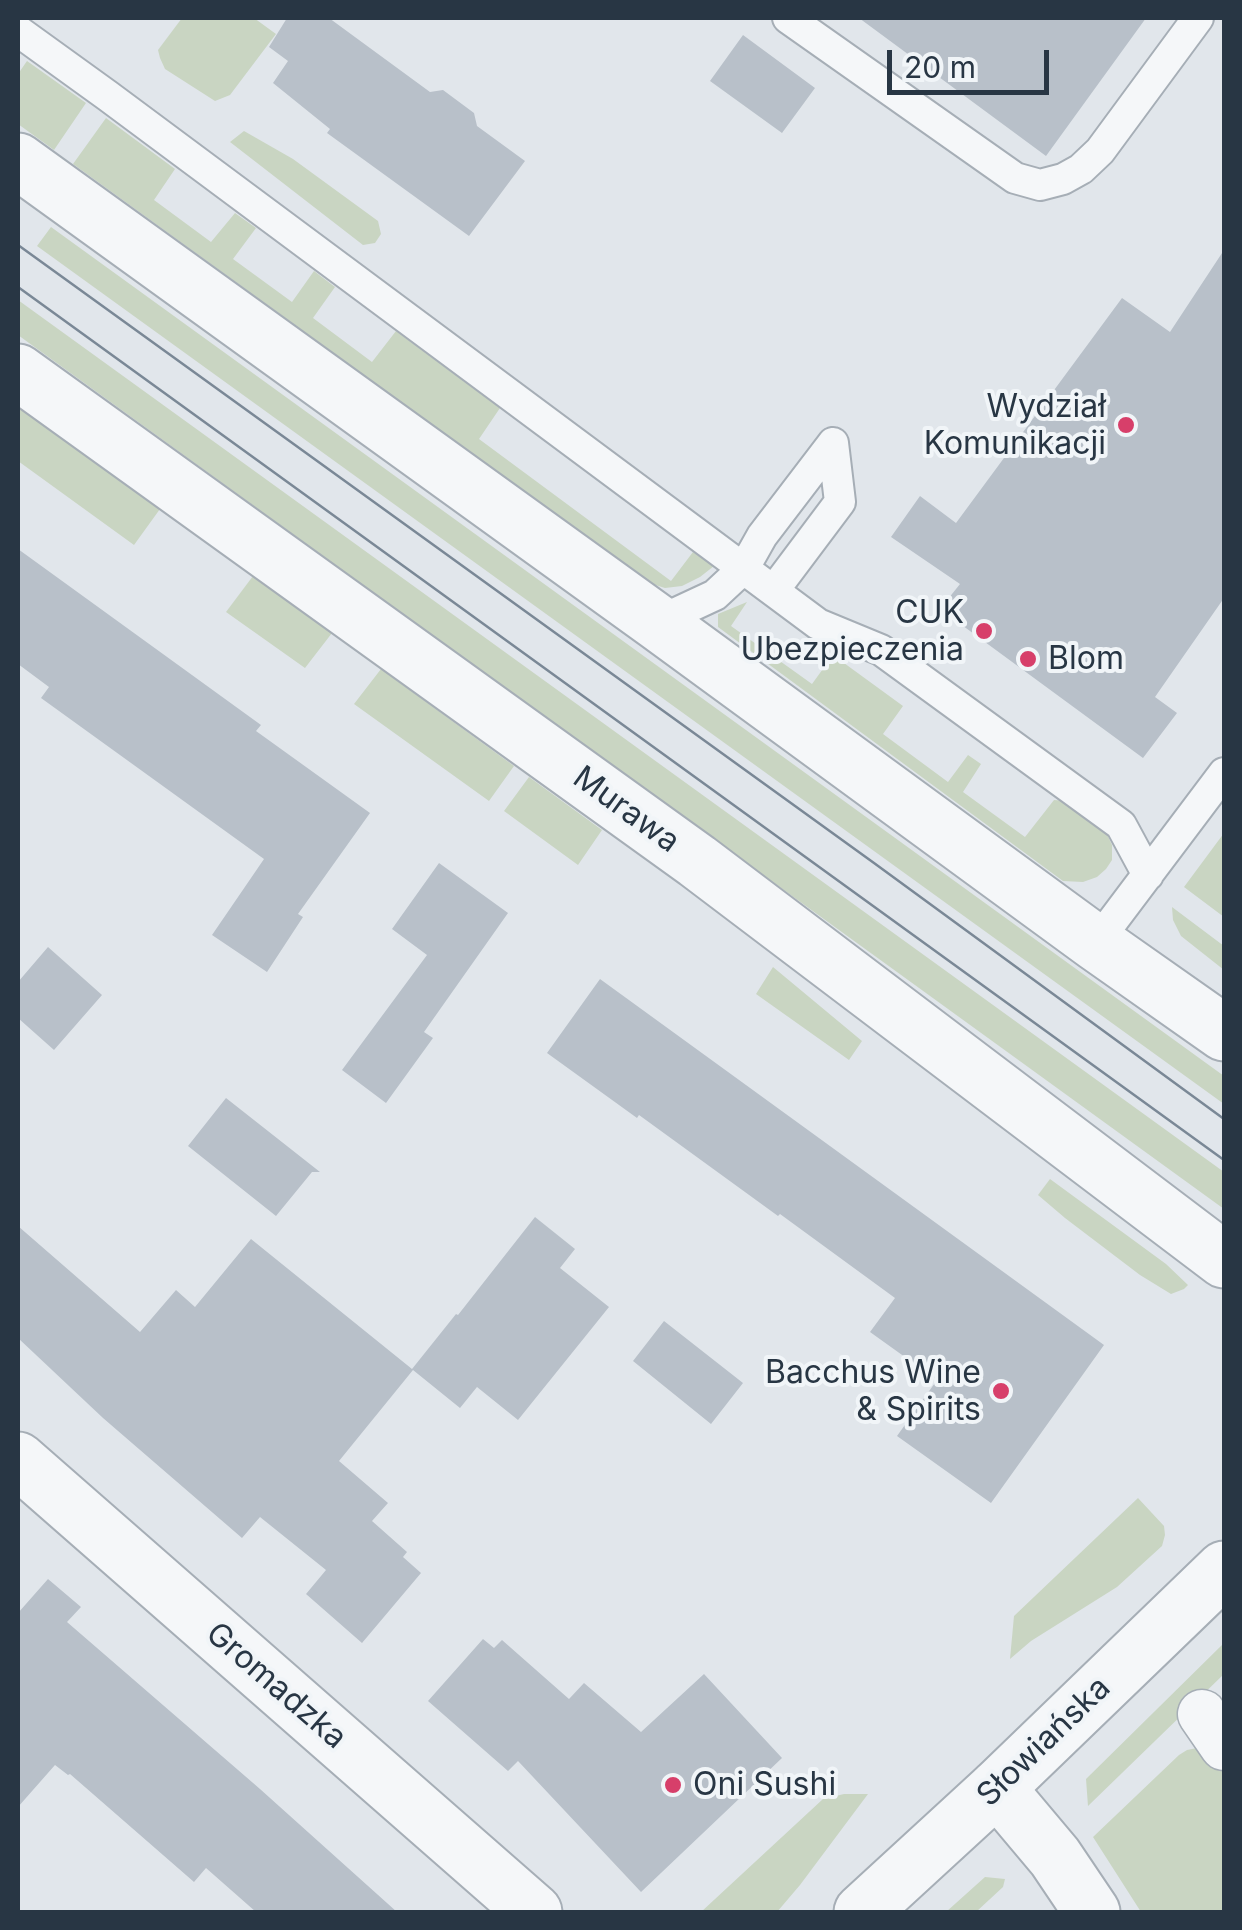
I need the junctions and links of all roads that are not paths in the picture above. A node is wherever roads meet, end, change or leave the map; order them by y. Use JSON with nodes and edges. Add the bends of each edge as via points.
{"nodes":[{"id":1,"x":788,"y":18,"type":"edge"},
{"id":2,"x":1198,"y":18,"type":"edge"},
{"id":3,"x":18,"y":31,"type":"edge"},
{"id":4,"x":18,"y":161,"type":"edge"},
{"id":5,"x":18,"y":372,"type":"edge"},
{"id":6,"x":744,"y":568,"type":"junction"},
{"id":7,"x":774,"y":590,"type":"junction"},
{"id":8,"x":657,"y":622,"type":"junction"},
{"id":9,"x":1224,"y":773,"type":"edge"},
{"id":10,"x":1148,"y":875,"type":"junction"},
{"id":11,"x":1096,"y":943,"type":"junction"},
{"id":12,"x":1224,"y":1033,"type":"edge"},
{"id":13,"x":1224,"y":1260,"type":"edge"},
{"id":14,"x":18,"y":1460,"type":"edge"},
{"id":15,"x":1224,"y":1569,"type":"edge"},
{"id":16,"x":996,"y":1788,"type":"junction"},
{"id":17,"x":534,"y":1912,"type":"edge"},
{"id":18,"x":862,"y":1912,"type":"edge"},
{"id":19,"x":1092,"y":1912,"type":"edge"}],
"edges":[{"from":1,"to":2,"type":"lane","via":[[1015,178],[1040,185],[1081,169],[1100,151]]},
{"from":3,"to":6,"type":"lane"},
{"from":4,"to":8,"type":"street"},
{"from":5,"to":13,"type":"street","name":"Murawa","via":[[697,861]]},
{"from":6,"to":7,"type":"lane"},
{"from":6,"to":7,"type":"lane","via":[[833,443],[840,502]]},
{"from":6,"to":8,"type":"lane","via":[[715,595]]},
{"from":7,"to":10,"type":"lane","via":[[818,624],[880,650],[1121,825]]},
{"from":8,"to":11,"type":"street"},
{"from":9,"to":10,"type":"lane"},
{"from":10,"to":11,"type":"lane"},
{"from":11,"to":12,"type":"street"},
{"from":14,"to":17,"type":"street","name":"Gromadzka"},
{"from":15,"to":16,"type":"street","name":"Słowiańska"},
{"from":16,"to":18,"type":"street","name":"Słowiańska"},
{"from":16,"to":19,"type":"street"}]}
